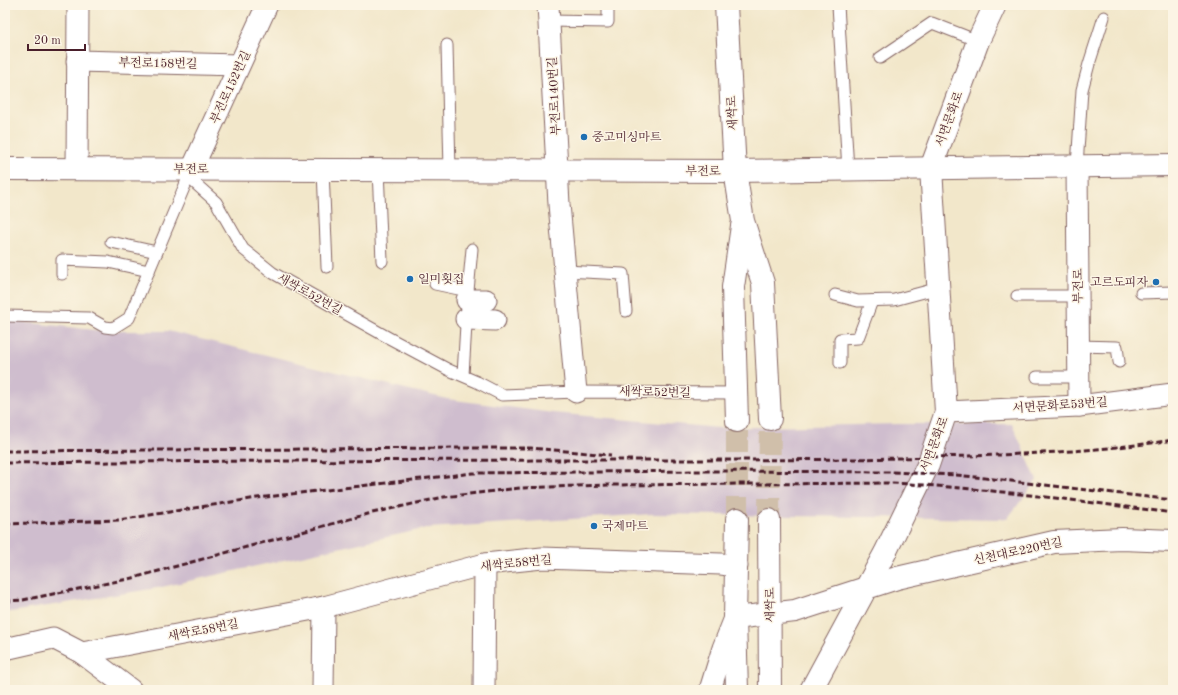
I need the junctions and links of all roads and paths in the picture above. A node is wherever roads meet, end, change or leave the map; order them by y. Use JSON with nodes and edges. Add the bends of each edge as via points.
{"nodes":[{"id":1,"x":78,"y":5,"type":"edge"},
{"id":2,"x":267,"y":5,"type":"edge"},
{"id":3,"x":608,"y":5,"type":"edge"},
{"id":4,"x":726,"y":5,"type":"edge"},
{"id":5,"x":838,"y":5,"type":"edge"},
{"id":6,"x":995,"y":5,"type":"edge"},
{"id":7,"x":549,"y":13,"type":"edge"},
{"id":8,"x":1104,"y":17,"type":"dead end"},
{"id":9,"x":978,"y":41,"type":"junction"},
{"id":10,"x":447,"y":45,"type":"dead end"},
{"id":11,"x":880,"y":58,"type":"dead end"},
{"id":12,"x":77,"y":61,"type":"junction"},
{"id":13,"x":240,"y":66,"type":"junction"},
{"id":14,"x":1173,"y":165,"type":"edge"},
{"id":15,"x":1076,"y":166,"type":"junction"},
{"id":16,"x":931,"y":168,"type":"junction"},
{"id":17,"x":5,"y":169,"type":"edge"},
{"id":18,"x":77,"y":169,"type":"junction"},
{"id":19,"x":323,"y":170,"type":"junction"},
{"id":20,"x":378,"y":170,"type":"junction"},
{"id":21,"x":450,"y":170,"type":"junction"},
{"id":22,"x":558,"y":170,"type":"junction"},
{"id":23,"x":848,"y":170,"type":"junction"},
{"id":24,"x":736,"y":171,"type":"junction"},
{"id":25,"x":190,"y":173,"type":"junction"},
{"id":26,"x":743,"y":220,"type":"junction"},
{"id":27,"x":111,"y":242,"type":"dead end"},
{"id":28,"x":472,"y":249,"type":"dead end"},
{"id":29,"x":157,"y":252,"type":"junction"},
{"id":30,"x":382,"y":261,"type":"dead end"},
{"id":31,"x":327,"y":267,"type":"dead end"},
{"id":32,"x":149,"y":271,"type":"junction"},
{"id":33,"x":565,"y":271,"type":"junction"},
{"id":34,"x":62,"y":274,"type":"dead end"},
{"id":35,"x":436,"y":284,"type":"dead end"},
{"id":36,"x":939,"y":288,"type":"junction"},
{"id":37,"x":1173,"y":292,"type":"edge"},
{"id":38,"x":1141,"y":293,"type":"dead end"},
{"id":39,"x":835,"y":295,"type":"dead end"},
{"id":40,"x":1017,"y":296,"type":"dead end"},
{"id":41,"x":1078,"y":296,"type":"junction"},
{"id":42,"x":872,"y":301,"type":"junction"},
{"id":43,"x":472,"y":302,"type":"junction"},
{"id":44,"x":626,"y":311,"type":"dead end"},
{"id":45,"x":5,"y":316,"type":"edge"},
{"id":46,"x":495,"y":320,"type":"dead end"},
{"id":47,"x":1078,"y":346,"type":"junction"},
{"id":48,"x":1119,"y":362,"type":"dead end"},
{"id":49,"x":840,"y":363,"type":"dead end"},
{"id":50,"x":463,"y":375,"type":"junction"},
{"id":51,"x":1037,"y":377,"type":"dead end"},
{"id":52,"x":1078,"y":378,"type":"junction"},
{"id":53,"x":576,"y":392,"type":"junction"},
{"id":54,"x":735,"y":393,"type":"junction"},
{"id":55,"x":1173,"y":394,"type":"edge"},
{"id":56,"x":1079,"y":406,"type":"junction"},
{"id":57,"x":946,"y":412,"type":"junction"},
{"id":58,"x":770,"y":419,"type":"tunnel mouth"},
{"id":59,"x":737,"y":421,"type":"tunnel mouth"},
{"id":60,"x":737,"y":520,"type":"tunnel mouth"},
{"id":61,"x":769,"y":520,"type":"tunnel mouth"},
{"id":62,"x":1173,"y":542,"type":"edge"},
{"id":63,"x":485,"y":564,"type":"junction"},
{"id":64,"x":737,"y":566,"type":"junction"},
{"id":65,"x":866,"y":588,"type":"junction"},
{"id":66,"x":324,"y":607,"type":"junction"},
{"id":67,"x":770,"y":615,"type":"junction"},
{"id":68,"x":735,"y":618,"type":"junction"},
{"id":69,"x":5,"y":649,"type":"edge"},
{"id":70,"x":82,"y":653,"type":"junction"},
{"id":71,"x":131,"y":690,"type":"edge"},
{"id":72,"x":323,"y":690,"type":"edge"},
{"id":73,"x":484,"y":690,"type":"edge"},
{"id":74,"x":710,"y":690,"type":"edge"},
{"id":75,"x":737,"y":690,"type":"edge"},
{"id":76,"x":770,"y":690,"type":"edge"},
{"id":77,"x":811,"y":690,"type":"edge"}],
"edges":[{"from":1,"to":12,"type":"street"},
{"from":2,"to":13,"type":"street","name":"부전로152번길"},
{"from":3,"to":7,"type":"lane","name":"부전로140번길","via":[[608,22]]},
{"from":4,"to":24,"type":"main road","name":"새싹로"},
{"from":5,"to":23,"type":"lane"},
{"from":6,"to":9,"type":"main road","name":"서면문화로"},
{"from":7,"to":22,"type":"street","name":"부전로140번길"},
{"from":8,"to":15,"type":"lane","name":"부전로","via":[[1082,90]]},
{"from":9,"to":11,"type":"lane","via":[[932,24]]},
{"from":9,"to":16,"type":"main road","name":"서면문화로"},
{"from":10,"to":21,"type":"lane"},
{"from":12,"to":13,"type":"street","name":"부전로158번길"},
{"from":12,"to":18,"type":"street"},
{"from":13,"to":25,"type":"street","name":"부전로152번길"},
{"from":14,"to":15,"type":"main road","name":"부전로"},
{"from":15,"to":16,"type":"main road","name":"부전로"},
{"from":15,"to":41,"type":"street","name":"부전로"},
{"from":16,"to":23,"type":"main road","name":"부전로"},
{"from":16,"to":36,"type":"main road","name":"서면문화로"},
{"from":17,"to":18,"type":"main road","name":"부전로"},
{"from":18,"to":25,"type":"main road","name":"부전로"},
{"from":19,"to":20,"type":"main road","name":"부전로"},
{"from":19,"to":25,"type":"main road","name":"부전로"},
{"from":19,"to":31,"type":"lane"},
{"from":20,"to":21,"type":"main road","name":"부전로"},
{"from":20,"to":30,"type":"lane"},
{"from":21,"to":22,"type":"main road","name":"부전로"},
{"from":22,"to":24,"type":"main road","name":"부전로"},
{"from":22,"to":33,"type":"street"},
{"from":23,"to":24,"type":"main road","name":"부전로"},
{"from":24,"to":26,"type":"main road","name":"새싹로"},
{"from":25,"to":29,"type":"lane"},
{"from":25,"to":50,"type":"lane","name":"새싹로52번길","via":[[216,202],[243,249],[273,273],[389,338]]},
{"from":26,"to":54,"type":"main road","name":"새싹로","via":[[733,287]]},
{"from":26,"to":58,"type":"main road","name":"새싹로","via":[[763,283]]},
{"from":27,"to":29,"type":"lane"},
{"from":28,"to":43,"type":"lane"},
{"from":29,"to":32,"type":"lane"},
{"from":32,"to":34,"type":"lane","via":[[108,262],[62,260]]},
{"from":32,"to":45,"type":"lane","via":[[129,318],[113,328],[105,327],[89,318]]},
{"from":33,"to":44,"type":"lane","via":[[623,274]]},
{"from":33,"to":53,"type":"street"},
{"from":35,"to":43,"type":"lane"},
{"from":36,"to":42,"type":"lane","via":[[894,300]]},
{"from":36,"to":57,"type":"main road","name":"서면문화로"},
{"from":37,"to":38,"type":"lane"},
{"from":39,"to":42,"type":"lane","via":[[858,301]]},
{"from":40,"to":41,"type":"lane"},
{"from":41,"to":47,"type":"street","name":"부전로"},
{"from":42,"to":49,"type":"lane","via":[[858,338],[840,339]]},
{"from":43,"to":46,"type":"street"},
{"from":43,"to":50,"type":"lane"},
{"from":47,"to":48,"type":"lane","via":[[1117,346]]},
{"from":47,"to":52,"type":"street","name":"부전로"},
{"from":50,"to":53,"type":"lane","name":"새싹로52번길","via":[[502,395]]},
{"from":51,"to":52,"type":"lane"},
{"from":52,"to":56,"type":"street","name":"부전로"},
{"from":53,"to":54,"type":"lane","name":"새싹로52번길"},
{"from":54,"to":59,"type":"main road","name":"새싹로"},
{"from":55,"to":56,"type":"street","name":"서면문화로53번길"},
{"from":56,"to":57,"type":"street","name":"서면문화로53번길"},
{"from":57,"to":65,"type":"main road","name":"서면문화로","via":[[928,465]]},
{"from":60,"to":64,"type":"main road"},
{"from":61,"to":67,"type":"main road","name":"새싹로"},
{"from":62,"to":65,"type":"main road","name":"신천대로220번길","via":[[1122,539],[1054,542],[897,578]]},
{"from":63,"to":64,"type":"street","name":"새싹로58번길","via":[[542,558]]},
{"from":63,"to":66,"type":"street","name":"새싹로58번길"},
{"from":63,"to":73,"type":"street"},
{"from":64,"to":68,"type":"main road"},
{"from":65,"to":67,"type":"main road","via":[[795,611]]},
{"from":65,"to":77,"type":"main road","name":"서면문화로"},
{"from":66,"to":70,"type":"street","name":"새싹로58번길"},
{"from":66,"to":72,"type":"street"},
{"from":67,"to":68,"type":"main road"},
{"from":67,"to":76,"type":"main road","name":"새싹로"},
{"from":68,"to":74,"type":"street"},
{"from":68,"to":75,"type":"main road"},
{"from":69,"to":70,"type":"street","via":[[53,638]]},
{"from":70,"to":71,"type":"street"}]}
